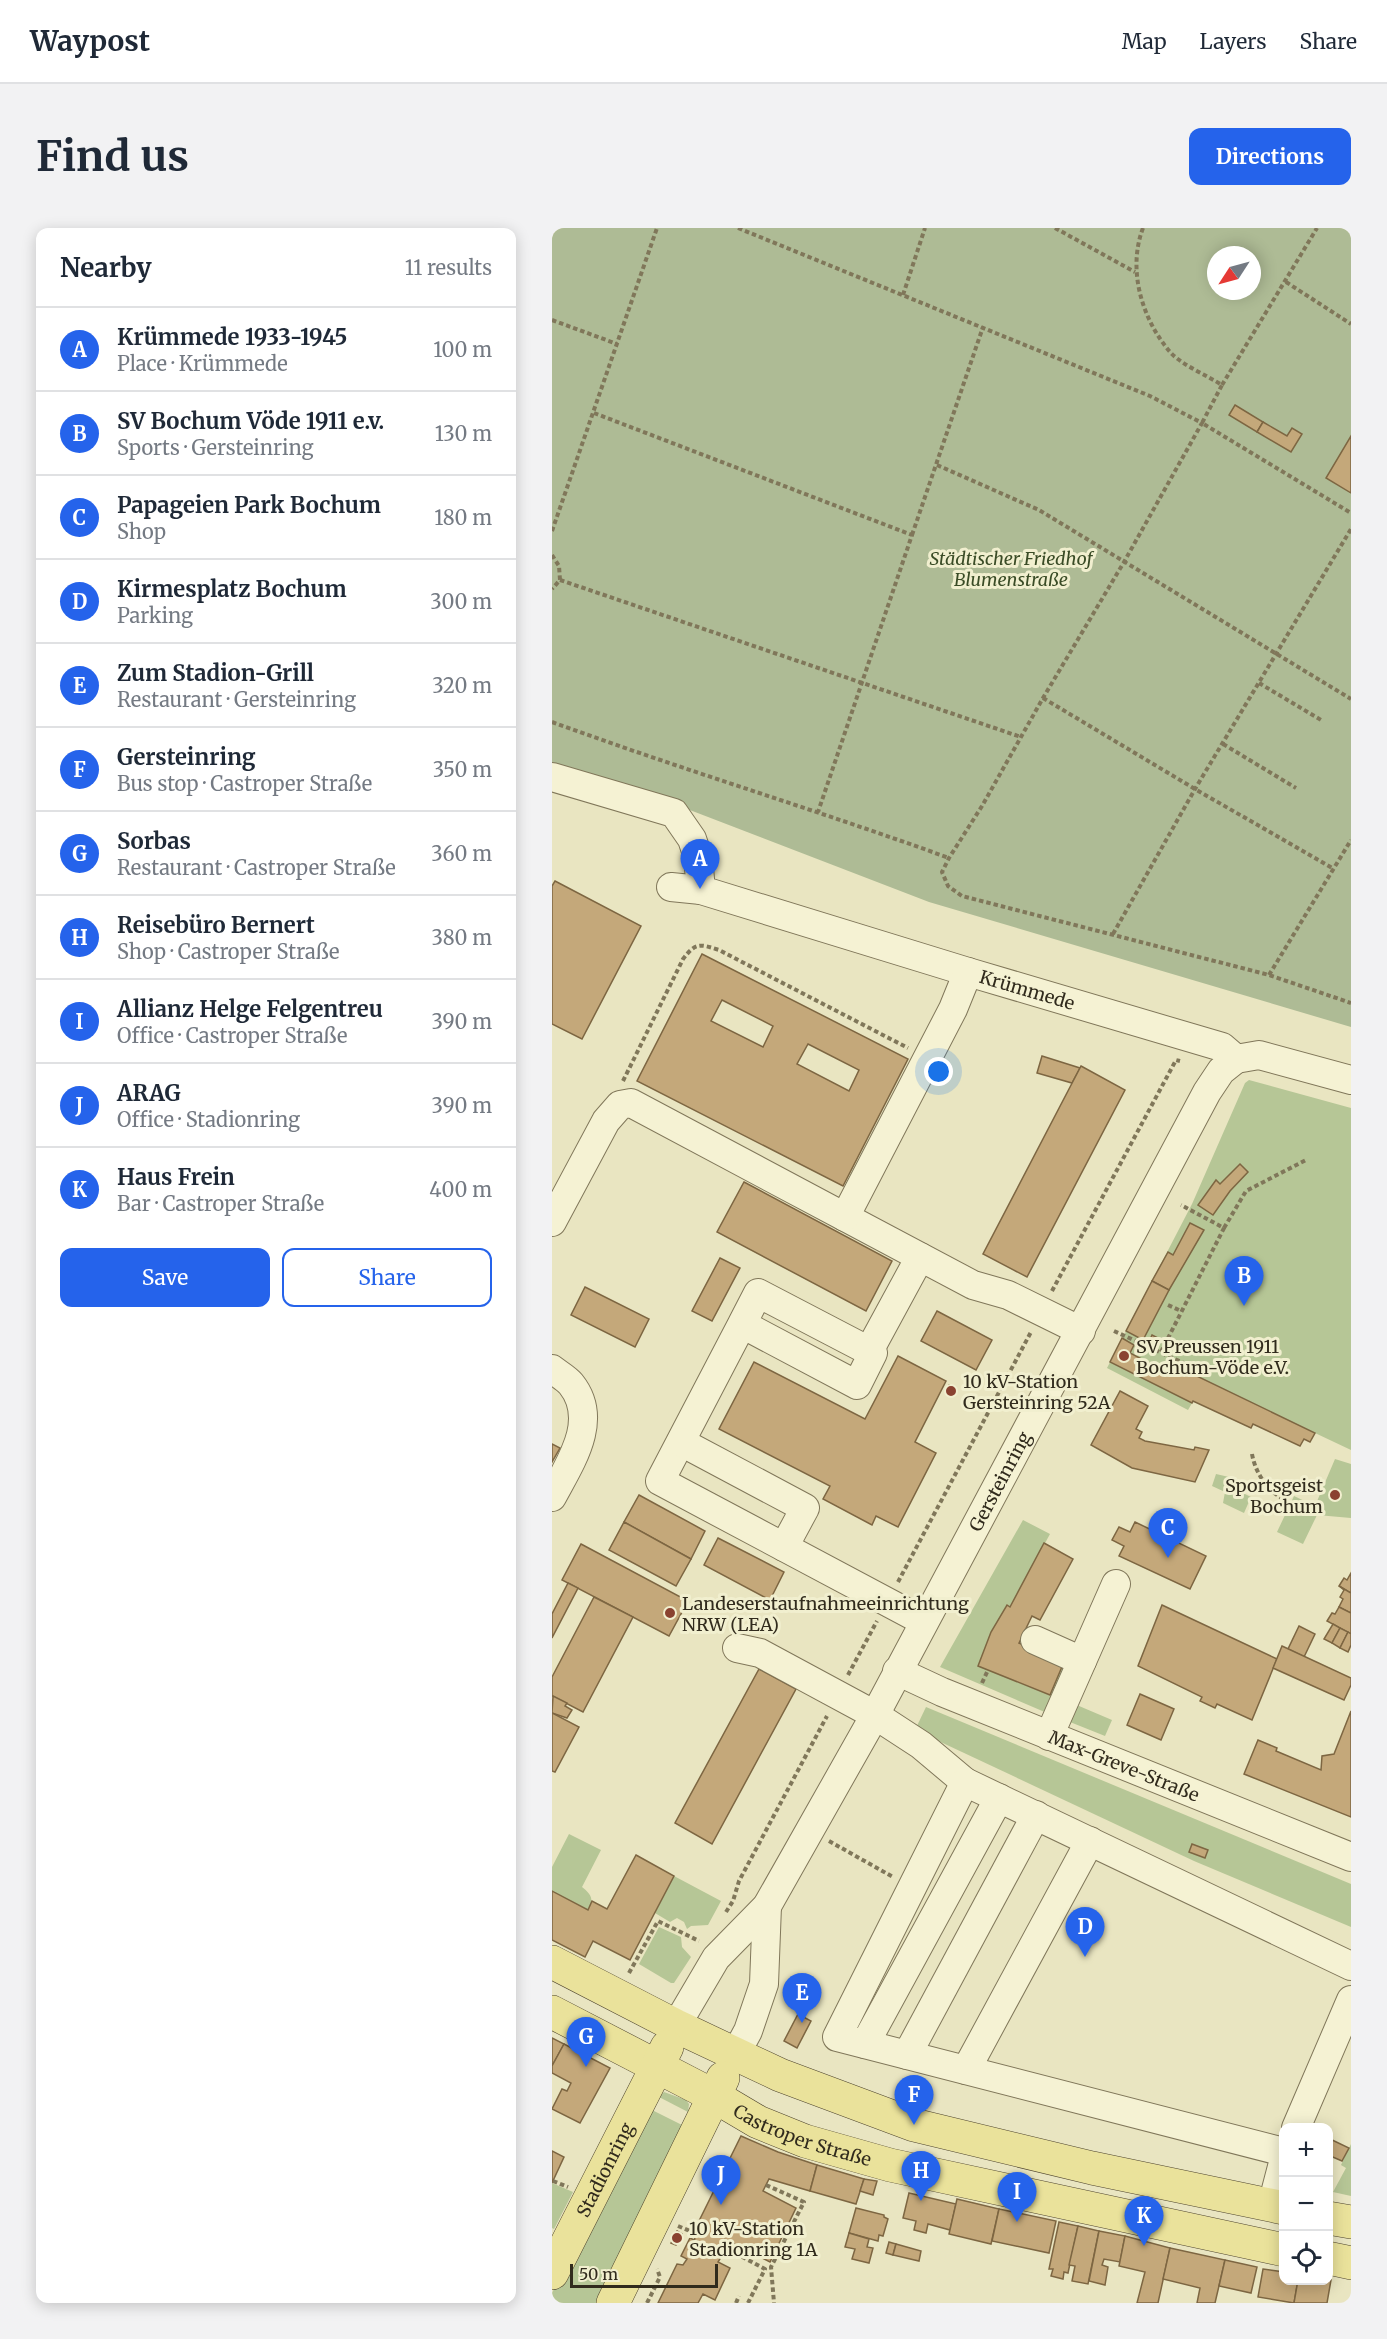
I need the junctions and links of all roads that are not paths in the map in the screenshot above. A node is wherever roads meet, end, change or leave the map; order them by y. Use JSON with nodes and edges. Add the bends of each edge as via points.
{"nodes":[{"id":1,"x":552,"y":777,"type":"edge"},
{"id":2,"x":700,"y":880,"type":"junction"},
{"id":3,"x":671,"y":887,"type":"dead end"},
{"id":4,"x":968,"y":972,"type":"junction"},
{"id":5,"x":1229,"y":1065,"type":"junction"},
{"id":6,"x":1351,"y":1080,"type":"edge"},
{"id":7,"x":845,"y":1217,"type":"junction"},
{"id":8,"x":552,"y":1222,"type":"edge"},
{"id":9,"x":920,"y":1257,"type":"junction"},
{"id":10,"x":1080,"y":1332,"type":"junction"},
{"id":11,"x":552,"y":1370,"type":"edge"},
{"id":12,"x":681,"y":1442,"type":"junction"},
{"id":13,"x":552,"y":1497,"type":"edge"},
{"id":14,"x":784,"y":1547,"type":"junction"},
{"id":15,"x":1116,"y":1584,"type":"dead end"},
{"id":16,"x":923,"y":1621,"type":"junction"},
{"id":17,"x":1035,"y":1640,"type":"dead end"},
{"id":18,"x":737,"y":1648,"type":"dead end"},
{"id":19,"x":1082,"y":1661,"type":"junction"},
{"id":20,"x":897,"y":1671,"type":"junction"},
{"id":21,"x":875,"y":1715,"type":"junction"},
{"id":22,"x":1049,"y":1736,"type":"junction"},
{"id":23,"x":966,"y":1782,"type":"junction"},
{"id":24,"x":999,"y":1798,"type":"junction"},
{"id":25,"x":1036,"y":1815,"type":"junction"},
{"id":26,"x":1089,"y":1841,"type":"junction"},
{"id":27,"x":1351,"y":1857,"type":"edge"},
{"id":28,"x":767,"y":1906,"type":"junction"},
{"id":29,"x":552,"y":1962,"type":"edge"},
{"id":30,"x":1351,"y":1966,"type":"edge"},
{"id":31,"x":1351,"y":2000,"type":"edge"},
{"id":32,"x":552,"y":2012,"type":"edge"},
{"id":33,"x":676,"y":2026,"type":"junction"},
{"id":34,"x":866,"y":2044,"type":"junction"},
{"id":35,"x":735,"y":2055,"type":"junction"},
{"id":36,"x":907,"y":2055,"type":"junction"},
{"id":37,"x":658,"y":2066,"type":"junction"},
{"id":38,"x":966,"y":2070,"type":"junction"},
{"id":39,"x":714,"y":2096,"type":"junction"},
{"id":40,"x":1298,"y":2123,"type":"edge"},
{"id":41,"x":1279,"y":2151,"type":"edge"},
{"id":42,"x":1282,"y":2177,"type":"edge"},
{"id":43,"x":1278,"y":2206,"type":"edge"},
{"id":44,"x":1333,"y":2219,"type":"edge"},
{"id":45,"x":1351,"y":2222,"type":"edge"},
{"id":46,"x":1275,"y":2248,"type":"edge"},
{"id":47,"x":1333,"y":2259,"type":"edge"},
{"id":48,"x":1351,"y":2263,"type":"edge"},
{"id":49,"x":552,"y":2273,"type":"edge"},
{"id":50,"x":613,"y":2303,"type":"edge"}],
"edges":[{"from":1,"to":2,"type":"street","via":[[674,813],[692,839]]},
{"from":2,"to":3,"type":"street","name":"Krümmede"},
{"from":2,"to":4,"type":"street","name":"Krümmede"},
{"from":4,"to":5,"type":"street","name":"Krümmede","via":[[1222,1047]]},
{"from":4,"to":7,"type":"street","via":[[953,1009]]},
{"from":5,"to":6,"type":"street","via":[[1259,1055]]},
{"from":5,"to":10,"type":"street","name":"Gersteinring","via":[[1153,1191]]},
{"from":7,"to":8,"type":"street","via":[[631,1103],[620,1105],[606,1121]]},
{"from":7,"to":9,"type":"street"},
{"from":9,"to":10,"type":"street"},
{"from":9,"to":12,"type":"street","via":[[869,1351],[758,1293]]},
{"from":10,"to":16,"type":"street","name":"Gersteinring"},
{"from":11,"to":13,"type":"street","via":[[570,1383],[582,1402],[583,1422],[579,1446]]},
{"from":12,"to":14,"type":"street","via":[[805,1508]]},
{"from":12,"to":14,"type":"street","via":[[660,1482]]},
{"from":14,"to":16,"type":"street"},
{"from":15,"to":19,"type":"street"},
{"from":16,"to":20,"type":"street","name":"Gersteinring"},
{"from":17,"to":19,"type":"street"},
{"from":18,"to":21,"type":"street","via":[[760,1653]]},
{"from":19,"to":22,"type":"street"},
{"from":20,"to":21,"type":"street","name":"Gersteinring"},
{"from":20,"to":22,"type":"street","name":"Max-Greve-Straße"},
{"from":21,"to":23,"type":"street","via":[[921,1745]]},
{"from":21,"to":28,"type":"street","name":"Gersteinring"},
{"from":22,"to":27,"type":"street","name":"Max-Greve-Straße"},
{"from":23,"to":24,"type":"street"},
{"from":23,"to":34,"type":"street","via":[[837,2037]]},
{"from":24,"to":25,"type":"street"},
{"from":24,"to":34,"type":"street"},
{"from":25,"to":26,"type":"street"},
{"from":25,"to":36,"type":"street"},
{"from":26,"to":30,"type":"street"},
{"from":26,"to":38,"type":"street"},
{"from":28,"to":33,"type":"street","name":"Gersteinring","via":[[716,1958]]},
{"from":28,"to":35,"type":"street","name":"Gersteinring","via":[[764,1984]]},
{"from":29,"to":33,"type":"main road"},
{"from":31,"to":40,"type":"street"},
{"from":32,"to":37,"type":"main road","name":"Castroper Straße"},
{"from":33,"to":35,"type":"main road"},
{"from":33,"to":37,"type":"main road"},
{"from":34,"to":36,"type":"street"},
{"from":35,"to":39,"type":"main road","name":"Castroper Straße"},
{"from":35,"to":43,"type":"main road","via":[[915,2125],[1092,2168]]},
{"from":36,"to":38,"type":"street"},
{"from":37,"to":39,"type":"main road","name":"Castroper Straße"},
{"from":37,"to":49,"type":"main road","name":"Stadionring"},
{"from":38,"to":41,"type":"street"},
{"from":39,"to":46,"type":"main road","name":"Castroper Straße","via":[[758,2122],[805,2141],[890,2165]]},
{"from":39,"to":50,"type":"main road"},
{"from":42,"to":43,"type":"street"},
{"from":43,"to":46,"type":"main road"},
{"from":44,"to":45,"type":"main road"},
{"from":47,"to":48,"type":"main road"}]}
